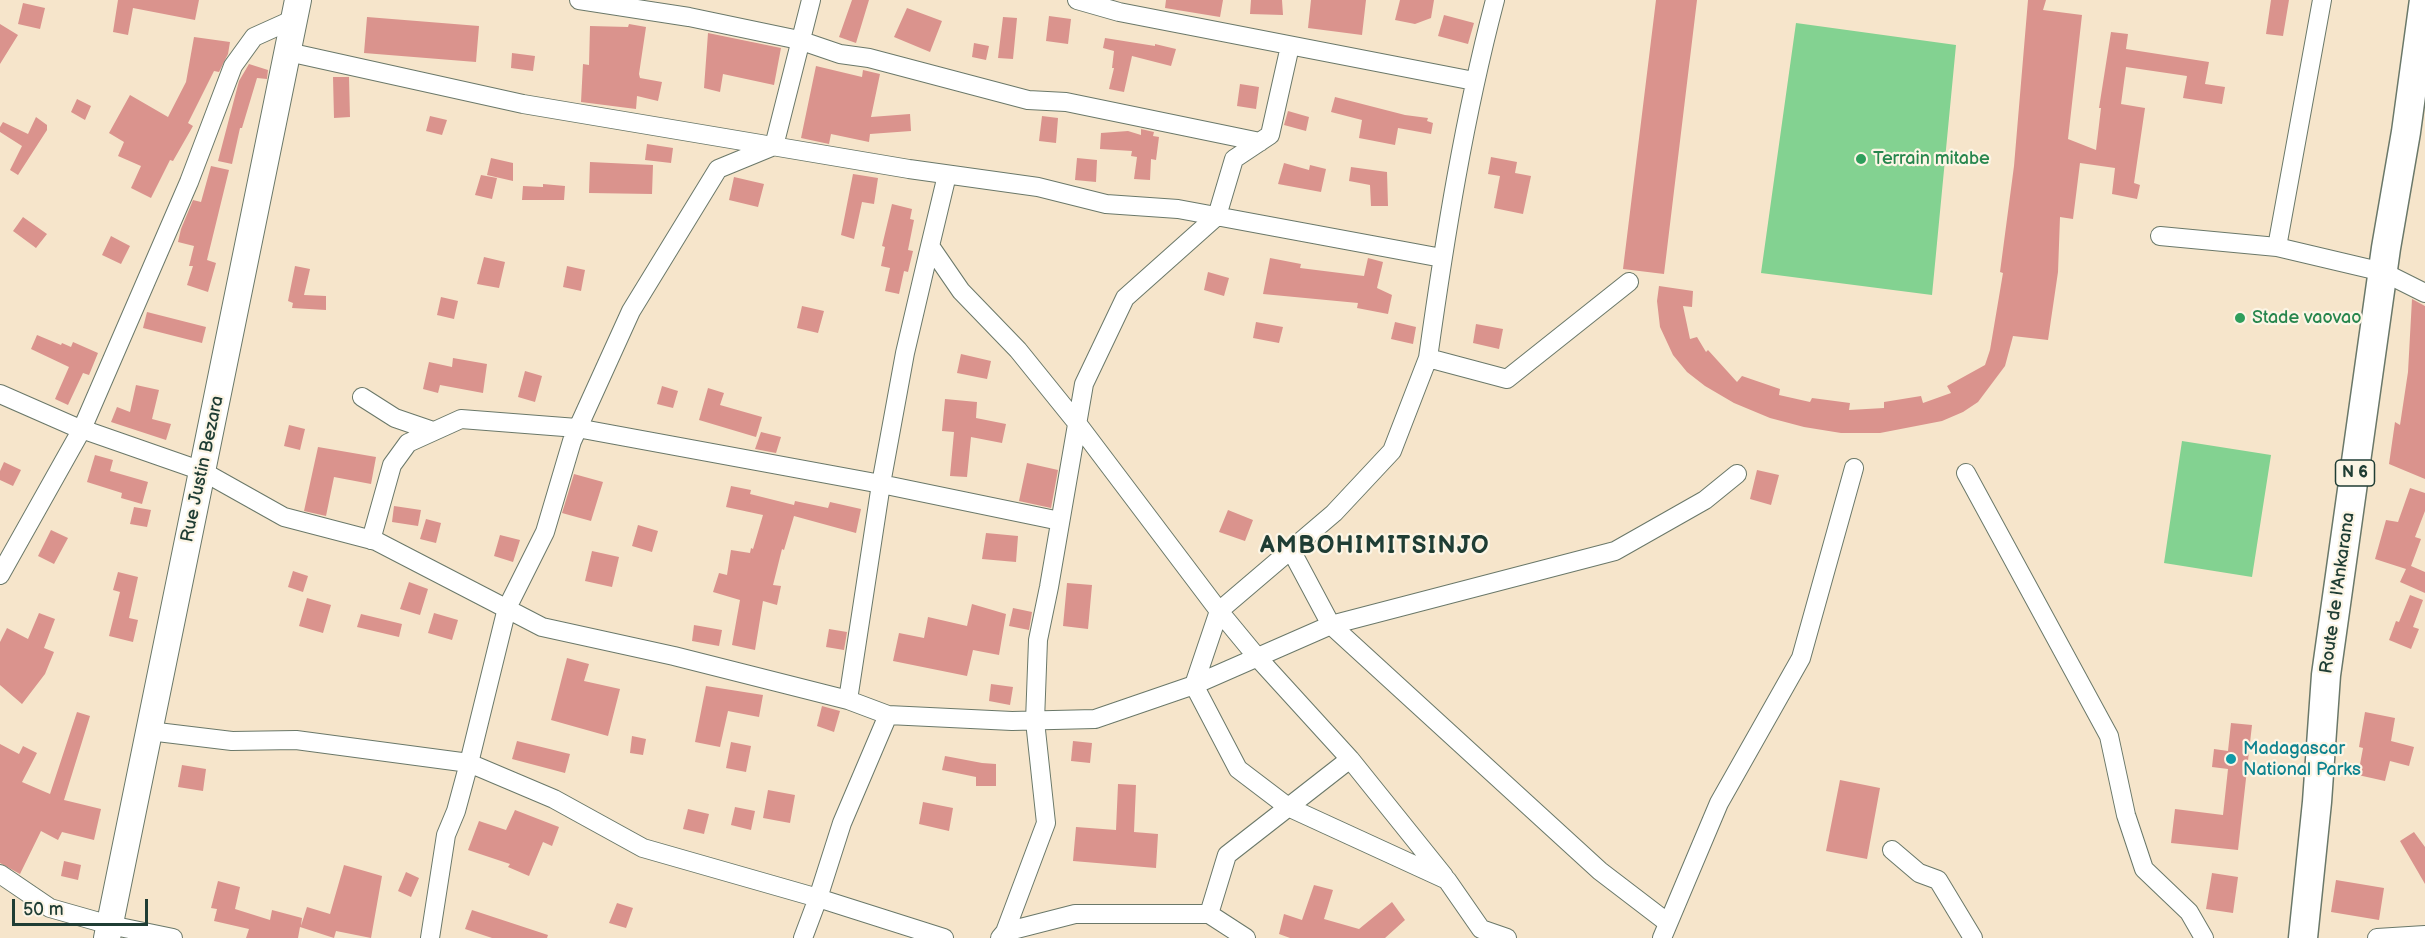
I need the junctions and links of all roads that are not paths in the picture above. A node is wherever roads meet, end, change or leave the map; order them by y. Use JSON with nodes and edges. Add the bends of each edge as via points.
{"nodes":[{"id":1,"x":579,"y":0,"type":"edge"},
{"id":2,"x":811,"y":0,"type":"edge"},
{"id":3,"x":1077,"y":0,"type":"edge"},
{"id":4,"x":1495,"y":0,"type":"edge"},
{"id":5,"x":2322,"y":0,"type":"edge"},
{"id":6,"x":2424,"y":0,"type":"edge"},
{"id":7,"x":296,"y":9,"type":"edge"},
{"id":8,"x":1152,"y":9,"type":"edge"},
{"id":9,"x":799,"y":40,"type":"junction"},
{"id":10,"x":1290,"y":46,"type":"junction"},
{"id":11,"x":288,"y":52,"type":"junction"},
{"id":12,"x":1474,"y":81,"type":"junction"},
{"id":13,"x":2416,"y":135,"type":"edge"},
{"id":14,"x":1260,"y":142,"type":"junction"},
{"id":15,"x":774,"y":146,"type":"junction"},
{"id":16,"x":947,"y":175,"type":"junction"},
{"id":17,"x":1217,"y":216,"type":"junction"},
{"id":18,"x":2160,"y":236,"type":"dead end"},
{"id":19,"x":930,"y":246,"type":"junction"},
{"id":20,"x":2277,"y":247,"type":"junction"},
{"id":21,"x":1442,"y":258,"type":"junction"},
{"id":22,"x":2383,"y":272,"type":"junction"},
{"id":23,"x":1629,"y":282,"type":"dead end"},
{"id":24,"x":2425,"y":293,"type":"edge"},
{"id":25,"x":1428,"y":358,"type":"junction"},
{"id":26,"x":0,"y":394,"type":"edge"},
{"id":27,"x":362,"y":397,"type":"dead end"},
{"id":28,"x":1077,"y":423,"type":"junction"},
{"id":29,"x":577,"y":428,"type":"junction"},
{"id":30,"x":82,"y":429,"type":"junction"},
{"id":31,"x":433,"y":431,"type":"junction"},
{"id":32,"x":1854,"y":468,"type":"dead end"},
{"id":33,"x":202,"y":471,"type":"junction"},
{"id":34,"x":1966,"y":472,"type":"dead end"},
{"id":35,"x":1737,"y":474,"type":"dead end"},
{"id":36,"x":881,"y":484,"type":"junction"},
{"id":37,"x":1060,"y":521,"type":"junction"},
{"id":38,"x":371,"y":540,"type":"junction"},
{"id":39,"x":1291,"y":550,"type":"junction"},
{"id":40,"x":0,"y":575,"type":"edge"},
{"id":41,"x":507,"y":608,"type":"junction"},
{"id":42,"x":1219,"y":611,"type":"junction"},
{"id":43,"x":1331,"y":625,"type":"junction"},
{"id":44,"x":1257,"y":657,"type":"junction"},
{"id":45,"x":1194,"y":685,"type":"junction"},
{"id":46,"x":848,"y":700,"type":"junction"},
{"id":47,"x":888,"y":715,"type":"junction"},
{"id":48,"x":1035,"y":721,"type":"junction"},
{"id":49,"x":149,"y":730,"type":"junction"},
{"id":50,"x":1350,"y":759,"type":"junction"},
{"id":51,"x":469,"y":764,"type":"junction"},
{"id":52,"x":1288,"y":807,"type":"junction"},
{"id":53,"x":1892,"y":850,"type":"dead end"},
{"id":54,"x":0,"y":874,"type":"edge"},
{"id":55,"x":1447,"y":880,"type":"junction"},
{"id":56,"x":818,"y":898,"type":"junction"},
{"id":57,"x":1209,"y":914,"type":"junction"},
{"id":58,"x":1665,"y":931,"type":"edge"},
{"id":59,"x":108,"y":932,"type":"edge"},
{"id":60,"x":1003,"y":935,"type":"edge"},
{"id":61,"x":2425,"y":935,"type":"edge"},
{"id":62,"x":172,"y":938,"type":"edge"},
{"id":63,"x":430,"y":938,"type":"edge"},
{"id":64,"x":802,"y":938,"type":"edge"},
{"id":65,"x":945,"y":938,"type":"edge"},
{"id":66,"x":1246,"y":938,"type":"edge"},
{"id":67,"x":1507,"y":938,"type":"edge"},
{"id":68,"x":1973,"y":938,"type":"edge"},
{"id":69,"x":2204,"y":938,"type":"edge"},
{"id":70,"x":2303,"y":938,"type":"edge"},
{"id":71,"x":2377,"y":938,"type":"edge"}],
"edges":[{"from":1,"to":9,"type":"street"},
{"from":2,"to":9,"type":"street"},
{"from":3,"to":8,"type":"street"},
{"from":4,"to":12,"type":"street"},
{"from":5,"to":20,"type":"street"},
{"from":6,"to":13,"type":"main road","name":"Route de l'Ankarana","number":"N 6"},
{"from":7,"to":11,"type":"street","name":"Rue Justin Bezara"},
{"from":7,"to":30,"type":"street","via":[[254,37],[233,66],[189,182]]},
{"from":8,"to":10,"type":"street"},
{"from":9,"to":14,"type":"street","via":[[840,54],[869,58],[1028,100],[1066,102]]},
{"from":9,"to":15,"type":"street"},
{"from":10,"to":12,"type":"street"},
{"from":10,"to":14,"type":"street","via":[[1270,135]]},
{"from":11,"to":15,"type":"street","via":[[523,104]]},
{"from":11,"to":33,"type":"street","name":"Rue Justin Bezara"},
{"from":12,"to":21,"type":"street"},
{"from":13,"to":22,"type":"main road","name":"Route de l'Ankarana","number":"N 6"},
{"from":14,"to":17,"type":"street","via":[[1234,159]]},
{"from":15,"to":16,"type":"street"},
{"from":15,"to":29,"type":"street","via":[[718,169],[631,311]]},
{"from":16,"to":17,"type":"street","via":[[1038,187],[1106,204]]},
{"from":16,"to":19,"type":"street"},
{"from":17,"to":21,"type":"street"},
{"from":17,"to":28,"type":"street","via":[[1125,298],[1083,384]]},
{"from":18,"to":20,"type":"street"},
{"from":19,"to":28,"type":"street","via":[[961,291],[1018,350]]},
{"from":19,"to":36,"type":"street"},
{"from":20,"to":22,"type":"street"},
{"from":21,"to":25,"type":"street"},
{"from":22,"to":24,"type":"street"},
{"from":22,"to":70,"type":"main road","name":"Route de l'Ankarana","number":"N 6","via":[[2326,675]]},
{"from":23,"to":25,"type":"street","via":[[1507,379]]},
{"from":25,"to":39,"type":"street","via":[[1392,451],[1334,513]]},
{"from":26,"to":30,"type":"street"},
{"from":27,"to":31,"type":"street","via":[[395,418]]},
{"from":28,"to":37,"type":"street"},
{"from":28,"to":42,"type":"street"},
{"from":29,"to":31,"type":"street","via":[[461,419]]},
{"from":29,"to":36,"type":"street"},
{"from":29,"to":41,"type":"street","via":[[545,532]]},
{"from":30,"to":33,"type":"street"},
{"from":30,"to":40,"type":"street"},
{"from":31,"to":38,"type":"street","via":[[408,442],[392,465]]},
{"from":32,"to":58,"type":"street","via":[[1801,658],[1719,803]]},
{"from":33,"to":38,"type":"street","via":[[284,517]]},
{"from":33,"to":49,"type":"street","name":"Rue Justin Bezara"},
{"from":34,"to":69,"type":"street","via":[[2109,736],[2126,814],[2144,869],[2189,912]]},
{"from":35,"to":43,"type":"street","via":[[1705,500],[1615,551]]},
{"from":36,"to":37,"type":"street"},
{"from":36,"to":46,"type":"street"},
{"from":37,"to":48,"type":"street","via":[[1038,640]]},
{"from":38,"to":41,"type":"street"},
{"from":39,"to":42,"type":"street"},
{"from":39,"to":43,"type":"street"},
{"from":41,"to":46,"type":"street","via":[[542,627]]},
{"from":41,"to":51,"type":"street"},
{"from":42,"to":44,"type":"street"},
{"from":42,"to":45,"type":"street"},
{"from":43,"to":44,"type":"street"},
{"from":43,"to":58,"type":"street"},
{"from":44,"to":45,"type":"street"},
{"from":44,"to":50,"type":"street"},
{"from":45,"to":48,"type":"street","via":[[1095,719]]},
{"from":45,"to":52,"type":"street","via":[[1238,769]]},
{"from":46,"to":47,"type":"street"},
{"from":47,"to":48,"type":"street"},
{"from":47,"to":56,"type":"street","via":[[842,823]]},
{"from":48,"to":60,"type":"street","via":[[1046,824]]},
{"from":49,"to":51,"type":"street","via":[[232,741],[296,740]]},
{"from":49,"to":59,"type":"street","name":"Rue Justin Bezara"},
{"from":50,"to":52,"type":"street"},
{"from":50,"to":55,"type":"street"},
{"from":51,"to":56,"type":"street","via":[[554,799],[642,848]]},
{"from":51,"to":63,"type":"street","via":[[446,835]]},
{"from":52,"to":55,"type":"street"},
{"from":52,"to":57,"type":"street","via":[[1227,855]]},
{"from":53,"to":68,"type":"street","via":[[1919,873],[1938,880]]},
{"from":54,"to":59,"type":"street","via":[[50,908]]},
{"from":55,"to":67,"type":"street","via":[[1480,929]]},
{"from":56,"to":64,"type":"street"},
{"from":56,"to":65,"type":"street"},
{"from":57,"to":60,"type":"street","via":[[1075,914]]},
{"from":57,"to":66,"type":"street"},
{"from":59,"to":62,"type":"street"},
{"from":61,"to":71,"type":"street"}]}
